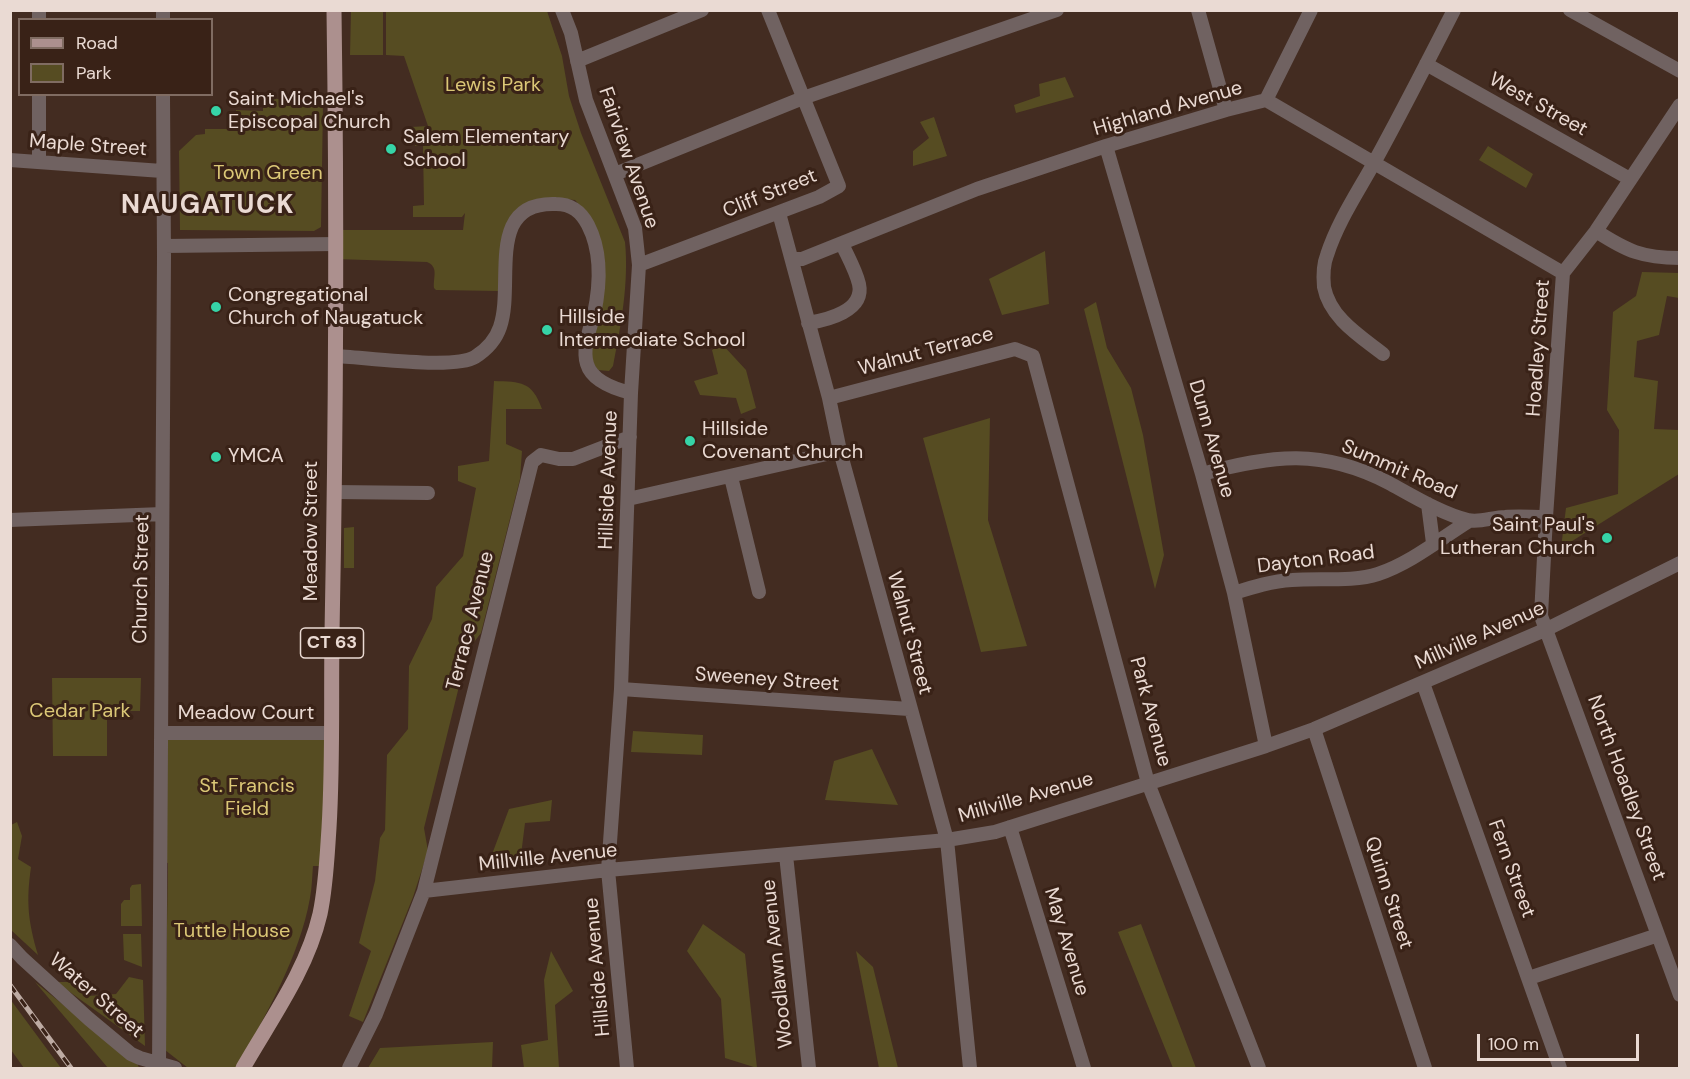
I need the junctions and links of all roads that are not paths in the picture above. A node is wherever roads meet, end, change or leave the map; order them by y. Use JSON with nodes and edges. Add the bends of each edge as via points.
{"nodes":[{"id":1,"x":334,"y":10,"type":"edge"},
{"id":2,"x":562,"y":10,"type":"edge"},
{"id":3,"x":702,"y":10,"type":"edge"},
{"id":4,"x":768,"y":10,"type":"edge"},
{"id":5,"x":1057,"y":10,"type":"edge"},
{"id":6,"x":1198,"y":10,"type":"edge"},
{"id":7,"x":1311,"y":10,"type":"edge"},
{"id":8,"x":1454,"y":10,"type":"edge"},
{"id":9,"x":1570,"y":10,"type":"edge"},
{"id":10,"x":577,"y":60,"type":"junction"},
{"id":11,"x":1426,"y":64,"type":"junction"},
{"id":12,"x":1680,"y":71,"type":"edge"},
{"id":13,"x":39,"y":96,"type":"edge"},
{"id":14,"x":163,"y":96,"type":"edge"},
{"id":15,"x":803,"y":98,"type":"junction"},
{"id":16,"x":1266,"y":100,"type":"junction"},
{"id":17,"x":1680,"y":105,"type":"edge"},
{"id":18,"x":1226,"y":110,"type":"junction"},
{"id":19,"x":1106,"y":146,"type":"junction"},
{"id":20,"x":10,"y":160,"type":"edge"},
{"id":21,"x":39,"y":162,"type":"junction"},
{"id":22,"x":1375,"y":162,"type":"junction"},
{"id":23,"x":162,"y":171,"type":"junction"},
{"id":24,"x":615,"y":174,"type":"junction"},
{"id":25,"x":1630,"y":179,"type":"junction"},
{"id":26,"x":779,"y":213,"type":"junction"},
{"id":27,"x":1596,"y":231,"type":"junction"},
{"id":28,"x":336,"y":244,"type":"junction"},
{"id":29,"x":842,"y":244,"type":"junction"},
{"id":30,"x":164,"y":246,"type":"junction"},
{"id":31,"x":1680,"y":258,"type":"edge"},
{"id":32,"x":792,"y":260,"type":"junction"},
{"id":33,"x":639,"y":265,"type":"junction"},
{"id":34,"x":1563,"y":273,"type":"junction"},
{"id":35,"x":808,"y":323,"type":"junction"},
{"id":36,"x":1383,"y":354,"type":"dead end"},
{"id":37,"x":335,"y":356,"type":"junction"},
{"id":38,"x":1033,"y":356,"type":"joint"},
{"id":39,"x":631,"y":393,"type":"junction"},
{"id":40,"x":829,"y":398,"type":"junction"},
{"id":41,"x":630,"y":437,"type":"junction"},
{"id":42,"x":840,"y":451,"type":"junction"},
{"id":43,"x":1202,"y":474,"type":"junction"},
{"id":44,"x":731,"y":477,"type":"junction"},
{"id":45,"x":334,"y":492,"type":"junction"},
{"id":46,"x":428,"y":493,"type":"dead end"},
{"id":47,"x":628,"y":499,"type":"junction"},
{"id":48,"x":1428,"y":504,"type":"junction"},
{"id":49,"x":162,"y":514,"type":"junction"},
{"id":50,"x":1546,"y":517,"type":"junction"},
{"id":51,"x":10,"y":520,"type":"edge"},
{"id":52,"x":1470,"y":521,"type":"junction"},
{"id":53,"x":1433,"y":543,"type":"junction"},
{"id":54,"x":1680,"y":563,"type":"edge"},
{"id":55,"x":759,"y":592,"type":"dead end"},
{"id":56,"x":1234,"y":593,"type":"junction"},
{"id":57,"x":1547,"y":629,"type":"junction"},
{"id":58,"x":1423,"y":683,"type":"junction"},
{"id":59,"x":621,"y":689,"type":"junction"},
{"id":60,"x":909,"y":709,"type":"junction"},
{"id":61,"x":1314,"y":729,"type":"junction"},
{"id":62,"x":160,"y":733,"type":"junction"},
{"id":63,"x":332,"y":733,"type":"junction"},
{"id":64,"x":1266,"y":746,"type":"junction"},
{"id":65,"x":1148,"y":783,"type":"junction"},
{"id":66,"x":1010,"y":827,"type":"junction"},
{"id":67,"x":947,"y":840,"type":"junction"},
{"id":68,"x":786,"y":855,"type":"junction"},
{"id":69,"x":608,"y":870,"type":"junction"},
{"id":70,"x":424,"y":891,"type":"junction"},
{"id":71,"x":1658,"y":935,"type":"junction"},
{"id":72,"x":10,"y":945,"type":"edge"},
{"id":73,"x":1529,"y":978,"type":"junction"},
{"id":74,"x":1680,"y":994,"type":"edge"},
{"id":75,"x":159,"y":1066,"type":"edge"},
{"id":76,"x":175,"y":1068,"type":"edge"},
{"id":77,"x":243,"y":1068,"type":"edge"},
{"id":78,"x":349,"y":1068,"type":"edge"},
{"id":79,"x":627,"y":1068,"type":"edge"},
{"id":80,"x":809,"y":1068,"type":"edge"},
{"id":81,"x":970,"y":1068,"type":"edge"},
{"id":82,"x":1084,"y":1068,"type":"edge"},
{"id":83,"x":1260,"y":1068,"type":"edge"},
{"id":84,"x":1425,"y":1068,"type":"edge"},
{"id":85,"x":1560,"y":1068,"type":"edge"}],
"edges":[{"from":1,"to":28,"type":"main road","name":"Meadow Street","number":"CT 63"},
{"from":2,"to":10,"type":"street","name":"Fairview Avenue"},
{"from":3,"to":10,"type":"street"},
{"from":4,"to":15,"type":"street","name":"Cliff Street"},
{"from":5,"to":15,"type":"street"},
{"from":6,"to":18,"type":"street"},
{"from":7,"to":16,"type":"street"},
{"from":8,"to":11,"type":"street"},
{"from":9,"to":12,"type":"street"},
{"from":10,"to":24,"type":"street","name":"Fairview Avenue","via":[[586,100]]},
{"from":11,"to":22,"type":"street"},
{"from":11,"to":25,"type":"street","name":"West Street"},
{"from":13,"to":21,"type":"street"},
{"from":14,"to":23,"type":"street","name":"Church Street"},
{"from":15,"to":24,"type":"street"},
{"from":15,"to":26,"type":"street","name":"Cliff Street","via":[[839,186]]},
{"from":16,"to":18,"type":"street","name":"Highland Avenue"},
{"from":16,"to":22,"type":"street","name":"Highland Avenue"},
{"from":17,"to":25,"type":"street","name":"Hoadley Street"},
{"from":18,"to":19,"type":"street","name":"Highland Avenue"},
{"from":19,"to":29,"type":"street","name":"Highland Avenue","via":[[977,189]]},
{"from":19,"to":43,"type":"street","name":"Dunn Avenue"},
{"from":20,"to":21,"type":"street","name":"Maple Street"},
{"from":21,"to":23,"type":"street","name":"Maple Street"},
{"from":22,"to":34,"type":"street","name":"Highland Avenue"},
{"from":22,"to":36,"type":"street","via":[[1336,230],[1323,273],[1332,306],[1345,324]]},
{"from":23,"to":30,"type":"street","name":"Church Street"},
{"from":24,"to":33,"type":"street","name":"Fairview Avenue","via":[[634,228]]},
{"from":25,"to":27,"type":"street","name":"Hoadley Street"},
{"from":26,"to":32,"type":"street","name":"Walnut Street"},
{"from":26,"to":33,"type":"street","name":"Cliff Street"},
{"from":27,"to":31,"type":"street","via":[[1621,247],[1654,258]]},
{"from":27,"to":34,"type":"street","name":"Hoadley Street"},
{"from":28,"to":30,"type":"street"},
{"from":28,"to":37,"type":"main road","name":"Meadow Street","number":"CT 63"},
{"from":29,"to":32,"type":"street","name":"Highland Avenue","via":[[802,260]]},
{"from":29,"to":35,"type":"street","via":[[860,286],[858,298],[845,312]]},
{"from":30,"to":49,"type":"street","name":"Church Street"},
{"from":32,"to":35,"type":"street","name":"Walnut Street"},
{"from":33,"to":39,"type":"street","name":"Fairview Avenue"},
{"from":34,"to":50,"type":"street","name":"Hoadley Street"},
{"from":35,"to":40,"type":"street","name":"Walnut Street"},
{"from":37,"to":39,"type":"street","name":"Hillside Avenue","via":[[448,363],[474,358],[493,340],[502,323],[508,240],[514,221],[535,205],[562,204],[584,218],[596,247],[598,283],[587,339],[587,365],[610,387]]},
{"from":37,"to":45,"type":"main road","name":"Meadow Street","number":"CT 63"},
{"from":38,"to":40,"type":"street","name":"Walnut Terrace","via":[[1015,349]]},
{"from":38,"to":65,"type":"street","name":"Park Avenue"},
{"from":39,"to":41,"type":"street","name":"Hillside Avenue"},
{"from":40,"to":42,"type":"street","name":"Walnut Street"},
{"from":41,"to":47,"type":"street","name":"Hillside Avenue"},
{"from":41,"to":70,"type":"street","name":"Terrace Avenue","via":[[573,459],[541,455],[532,462]]},
{"from":42,"to":44,"type":"street"},
{"from":42,"to":60,"type":"street","name":"Walnut Street"},
{"from":43,"to":48,"type":"street","name":"Summit Road","via":[[1258,460],[1303,457],[1331,461],[1378,478]]},
{"from":43,"to":56,"type":"street","name":"Dunn Avenue"},
{"from":44,"to":47,"type":"street"},
{"from":44,"to":55,"type":"street"},
{"from":45,"to":46,"type":"street"},
{"from":45,"to":63,"type":"main road","name":"Meadow Street","number":"CT 63"},
{"from":47,"to":59,"type":"street","name":"Hillside Avenue"},
{"from":48,"to":52,"type":"street","name":"Summit Road"},
{"from":48,"to":53,"type":"street"},
{"from":49,"to":51,"type":"street"},
{"from":49,"to":62,"type":"street","name":"Church Street"},
{"from":50,"to":52,"type":"street","name":"Summit Road","via":[[1506,516]]},
{"from":50,"to":57,"type":"street","name":"Hoadley Street","via":[[1541,616]]},
{"from":52,"to":53,"type":"street","name":"Dayton Road"},
{"from":53,"to":56,"type":"street","name":"Dayton Road","via":[[1377,574],[1289,580]]},
{"from":54,"to":57,"type":"street","name":"Millville Avenue"},
{"from":56,"to":64,"type":"street","name":"Dunn Avenue"},
{"from":57,"to":58,"type":"street","name":"Millville Avenue"},
{"from":57,"to":71,"type":"street","name":"North Hoadley Street"},
{"from":58,"to":61,"type":"street","name":"Millville Avenue"},
{"from":58,"to":73,"type":"street","name":"Fern Street"},
{"from":59,"to":60,"type":"street","name":"Sweeney Street"},
{"from":59,"to":69,"type":"street","name":"Hillside Avenue"},
{"from":60,"to":67,"type":"street","name":"Walnut Street"},
{"from":61,"to":64,"type":"street","name":"Millville Avenue"},
{"from":61,"to":84,"type":"street","name":"Quinn Street"},
{"from":62,"to":63,"type":"street","name":"Meadow Court"},
{"from":62,"to":75,"type":"street","name":"Church Street"},
{"from":63,"to":77,"type":"main road","name":"Meadow Street","number":"CT 63","via":[[327,866],[319,916],[302,963]]},
{"from":64,"to":65,"type":"street","name":"Millville Avenue"},
{"from":65,"to":66,"type":"street","name":"Millville Avenue"},
{"from":65,"to":83,"type":"street","name":"Park Avenue"},
{"from":66,"to":67,"type":"street","name":"Millville Avenue"},
{"from":66,"to":82,"type":"street","name":"May Avenue"},
{"from":67,"to":68,"type":"street","name":"Millville Avenue"},
{"from":67,"to":81,"type":"street","name":"Walnut Street"},
{"from":68,"to":69,"type":"street","name":"Millville Avenue"},
{"from":68,"to":80,"type":"street","name":"Woodlawn Avenue"},
{"from":69,"to":70,"type":"street","name":"Millville Avenue"},
{"from":69,"to":79,"type":"street","name":"Hillside Avenue"},
{"from":70,"to":78,"type":"street","via":[[376,1014]]},
{"from":71,"to":73,"type":"street"},
{"from":71,"to":74,"type":"street","name":"North Hoadley Street"},
{"from":72,"to":75,"type":"street","name":"Water Street","via":[[131,1054]]},
{"from":73,"to":85,"type":"street","name":"Fern Street"},
{"from":75,"to":76,"type":"street"}]}
